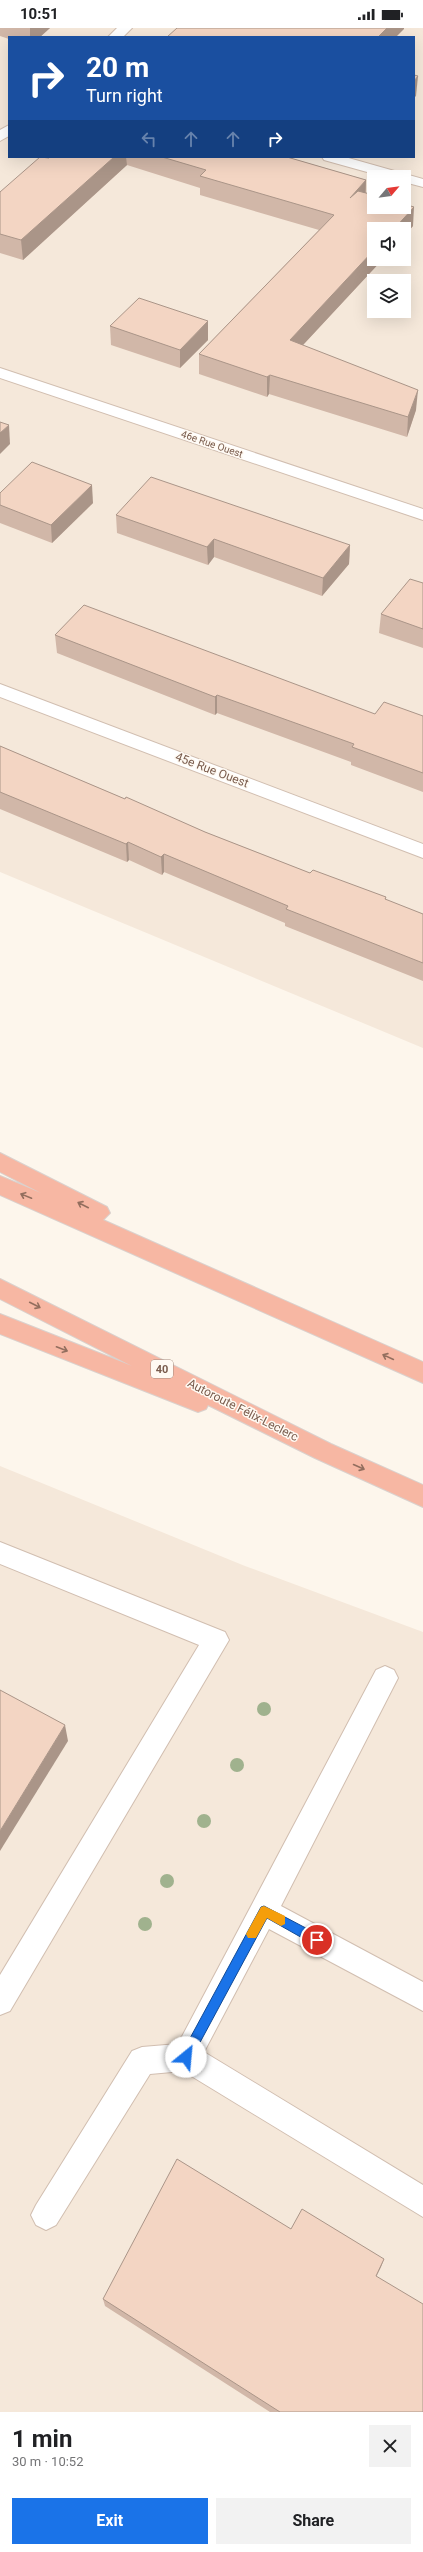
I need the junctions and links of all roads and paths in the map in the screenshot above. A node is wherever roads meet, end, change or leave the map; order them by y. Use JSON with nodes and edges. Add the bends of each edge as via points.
{"nodes":[{"id":1,"x":125,"y":28,"type":"edge"},
{"id":2,"x":116,"y":36,"type":"edge"},
{"id":3,"x":8,"y":130,"type":"edge"},
{"id":4,"x":0,"y":137,"type":"edge"},
{"id":5,"x":333,"y":158,"type":"edge"},
{"id":6,"x":376,"y":170,"type":"edge"},
{"id":7,"x":411,"y":180,"type":"edge"},
{"id":8,"x":423,"y":183,"type":"edge"},
{"id":9,"x":0,"y":372,"type":"edge"},
{"id":10,"x":423,"y":515,"type":"edge"},
{"id":11,"x":0,"y":690,"type":"edge"},
{"id":12,"x":423,"y":851,"type":"edge"},
{"id":13,"x":0,"y":1162,"type":"edge"},
{"id":14,"x":0,"y":1186,"type":"edge"},
{"id":15,"x":0,"y":1288,"type":"edge"},
{"id":16,"x":292,"y":1313,"type":"junction"},
{"id":17,"x":0,"y":1324,"type":"edge"},
{"id":18,"x":423,"y":1373,"type":"edge"},
{"id":19,"x":323,"y":1451,"type":"junction"},
{"id":20,"x":423,"y":1496,"type":"edge"},
{"id":21,"x":0,"y":1553,"type":"edge"},
{"id":22,"x":385,"y":1678,"type":"dead end"},
{"id":23,"x":264,"y":1911,"type":"junction"},
{"id":24,"x":423,"y":1997,"type":"edge"},
{"id":25,"x":0,"y":2001,"type":"edge"},
{"id":26,"x":186,"y":2057,"type":"junction"},
{"id":27,"x":423,"y":2202,"type":"edge"},
{"id":28,"x":46,"y":2215,"type":"dead end"}],
"edges":[{"from":1,"to":2,"type":"street"},
{"from":3,"to":4,"type":"street"},
{"from":5,"to":6,"type":"street"},
{"from":7,"to":8,"type":"street"},
{"from":9,"to":10,"type":"street","name":"46e Rue Ouest"},
{"from":11,"to":12,"type":"street","name":"45e Rue Ouest"},
{"from":16,"to":13,"type":"highway","one_way":true},
{"from":16,"to":14,"type":"highway","one_way":true},
{"from":15,"to":19,"type":"highway","name":"Autoroute Félix-Leclerc","number":"40","one_way":true},
{"from":18,"to":16,"type":"highway","one_way":true},
{"from":17,"to":19,"type":"highway","one_way":true},
{"from":19,"to":20,"type":"highway","name":"Autoroute Félix-Leclerc","number":"40","one_way":true},
{"from":21,"to":25,"type":"street","via":[[216,1640]]},
{"from":22,"to":23,"type":"street"},
{"from":23,"to":24,"type":"street"},
{"from":23,"to":26,"type":"street"},
{"from":26,"to":27,"type":"street"},
{"from":26,"to":28,"type":"street","via":[[142,2061]]}]}
